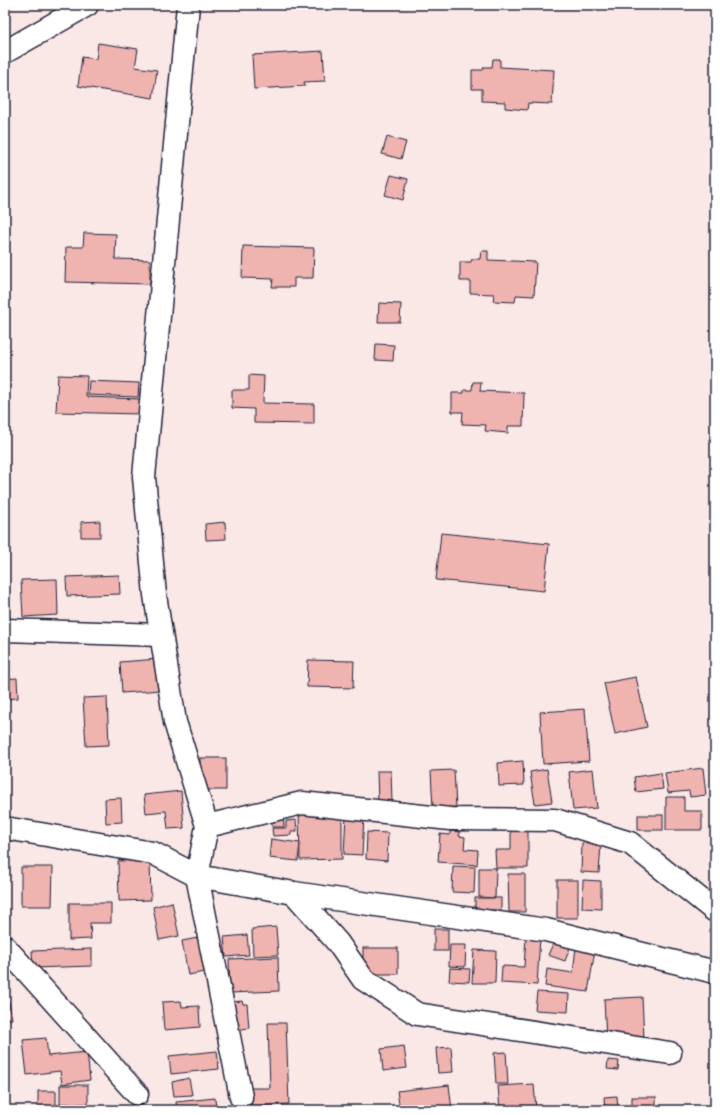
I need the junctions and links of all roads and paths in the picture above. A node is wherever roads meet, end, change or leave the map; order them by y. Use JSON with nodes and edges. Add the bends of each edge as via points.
{"nodes":[{"id":1,"x":86,"y":5,"type":"edge"},
{"id":2,"x":188,"y":5,"type":"edge"},
{"id":3,"x":5,"y":52,"type":"edge"},
{"id":4,"x":5,"y":630,"type":"edge"},
{"id":5,"x":161,"y":635,"type":"junction"},
{"id":6,"x":206,"y":826,"type":"junction"},
{"id":7,"x":5,"y":828,"type":"edge"},
{"id":8,"x":197,"y":876,"type":"junction"},
{"id":9,"x":294,"y":893,"type":"junction"},
{"id":10,"x":715,"y":911,"type":"edge"},
{"id":11,"x":5,"y":947,"type":"edge"},
{"id":12,"x":715,"y":972,"type":"edge"},
{"id":13,"x":670,"y":1054,"type":"dead end"},
{"id":14,"x":137,"y":1094,"type":"dead end"},
{"id":15,"x":241,"y":1097,"type":"dead end"}],
"edges":[{"from":1,"to":3,"type":"street"},
{"from":2,"to":5,"type":"street","via":[[144,477]]},
{"from":4,"to":5,"type":"street"},
{"from":5,"to":6,"type":"street","via":[[175,722]]},
{"from":6,"to":8,"type":"street"},
{"from":6,"to":10,"type":"street","via":[[302,803],[450,819],[555,820],[630,843]]},
{"from":7,"to":8,"type":"street","via":[[153,853]]},
{"from":8,"to":9,"type":"street"},
{"from":8,"to":15,"type":"street"},
{"from":9,"to":12,"type":"street","via":[[546,930]]},
{"from":9,"to":13,"type":"street","via":[[338,943],[363,979],[416,1014]]},
{"from":11,"to":14,"type":"street"}]}
